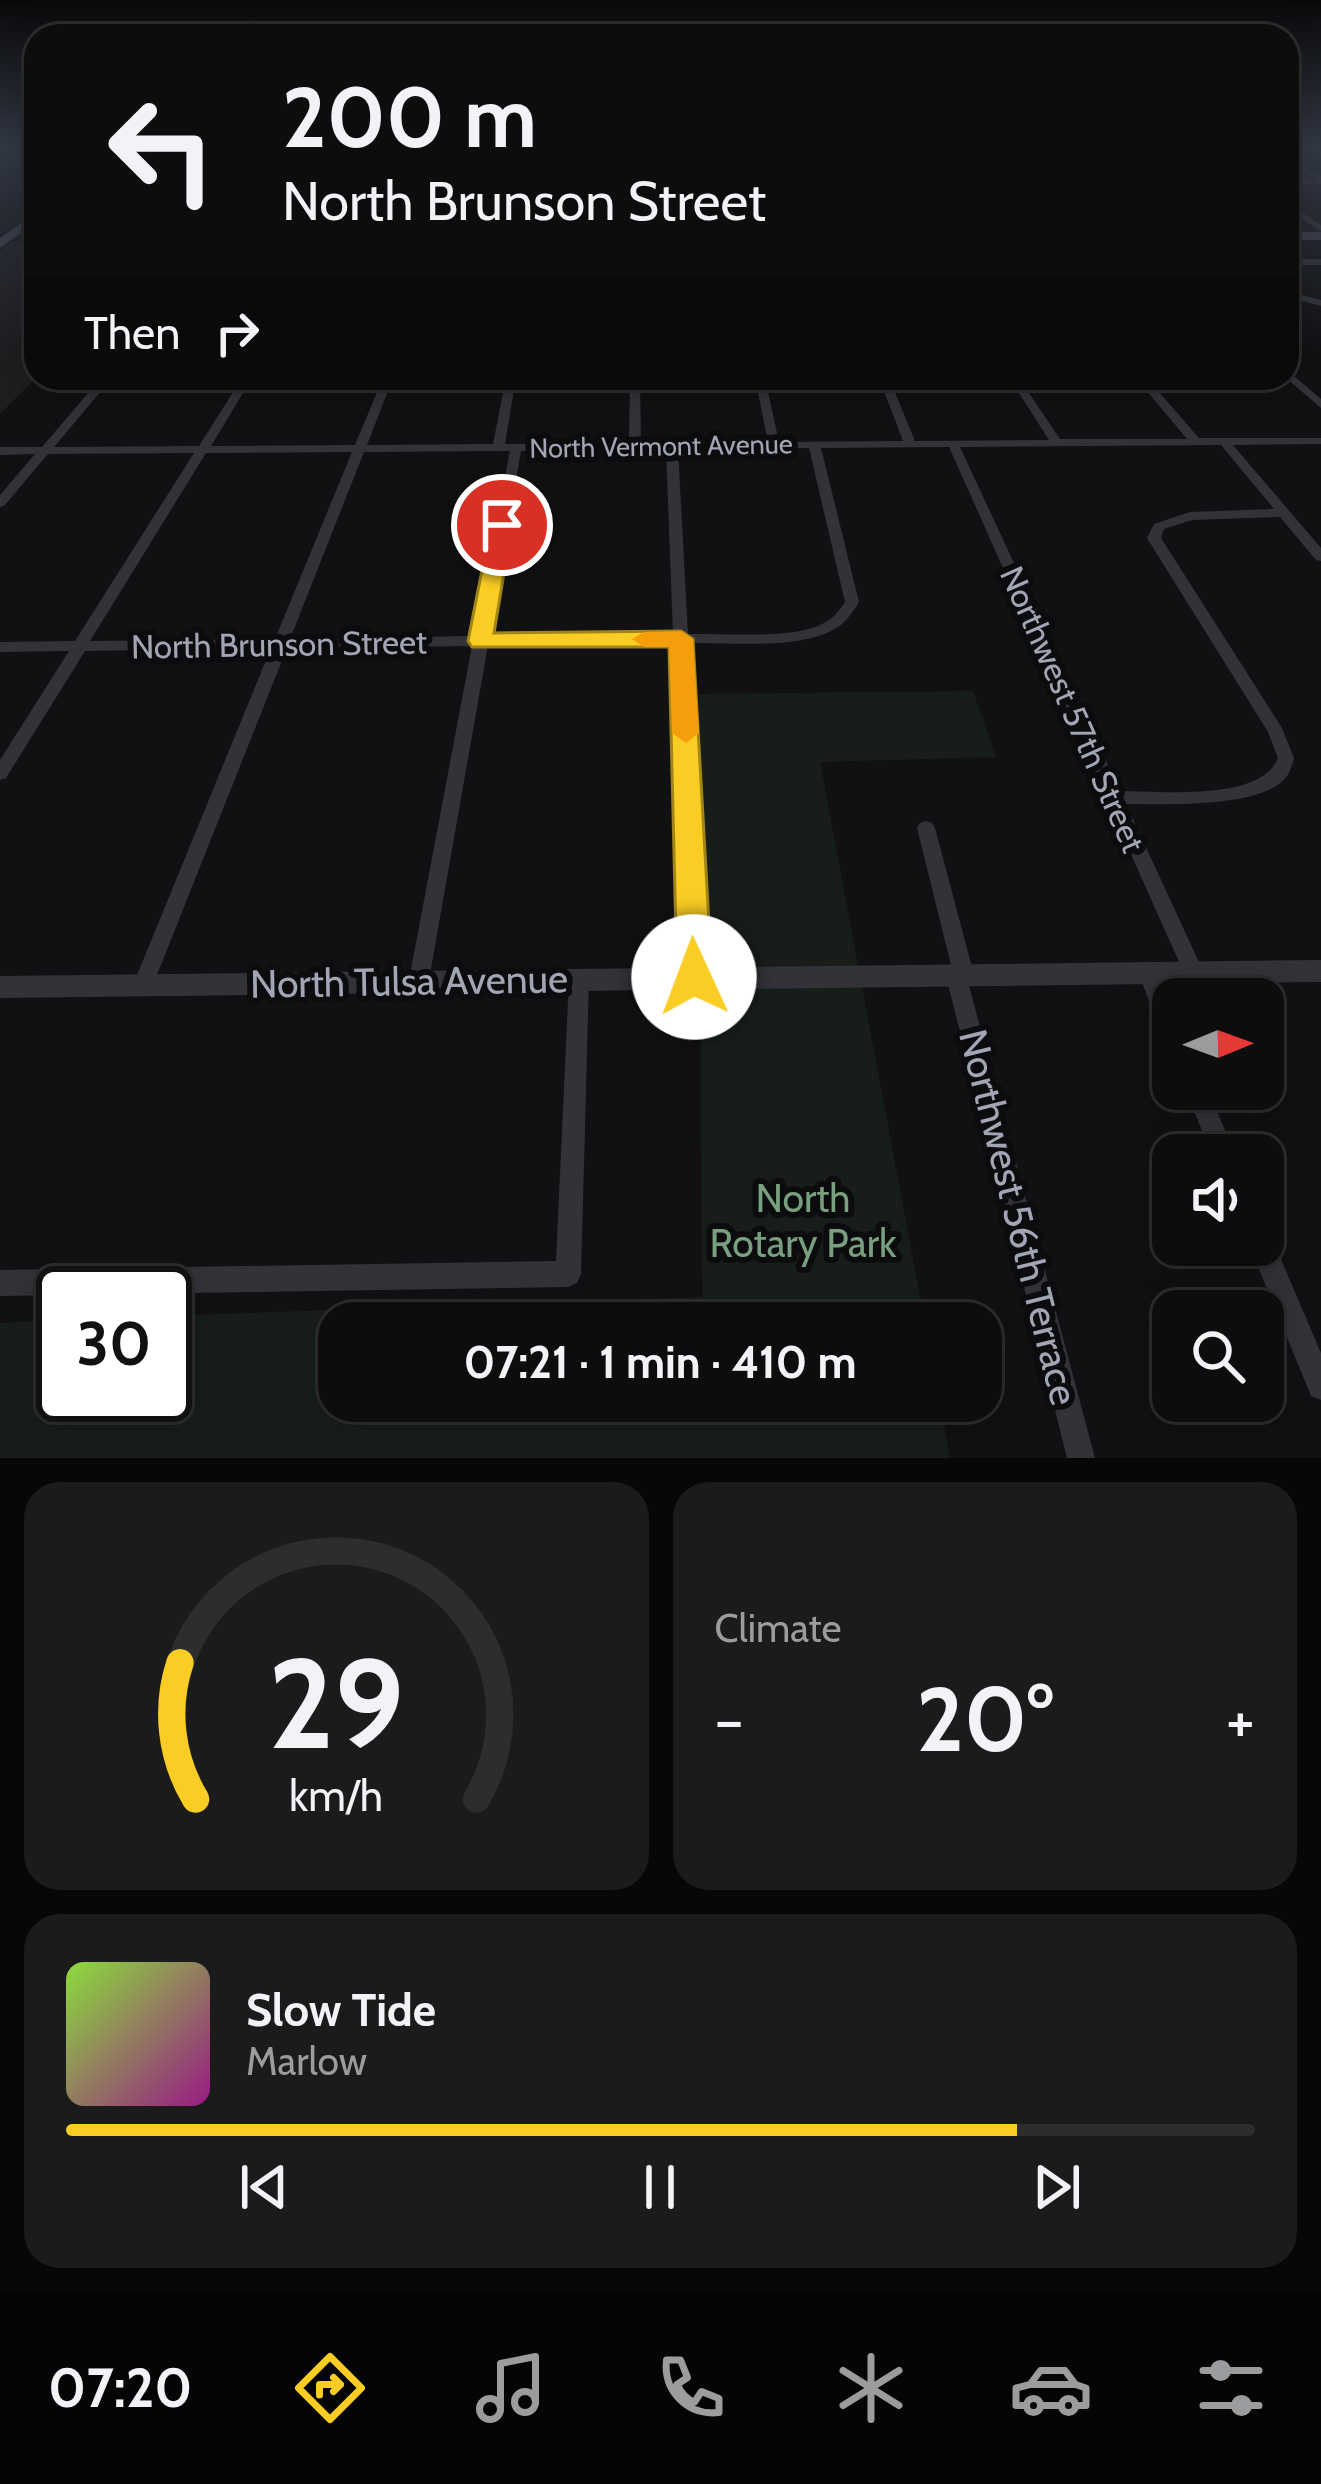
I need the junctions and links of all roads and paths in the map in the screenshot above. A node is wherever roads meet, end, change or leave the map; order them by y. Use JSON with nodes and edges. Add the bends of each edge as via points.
{"nodes":[{"id":1,"x":1299,"y":384,"type":"edge"},
{"id":2,"x":97,"y":390,"type":"edge"},
{"id":3,"x":240,"y":390,"type":"edge"},
{"id":4,"x":383,"y":390,"type":"edge"},
{"id":5,"x":511,"y":390,"type":"edge"},
{"id":6,"x":635,"y":390,"type":"edge"},
{"id":7,"x":763,"y":390,"type":"edge"},
{"id":8,"x":889,"y":390,"type":"edge"},
{"id":9,"x":1024,"y":390,"type":"edge"},
{"id":10,"x":1151,"y":390,"type":"edge"},
{"id":11,"x":1321,"y":405,"type":"edge"},
{"id":12,"x":1195,"y":441,"type":"junction"},
{"id":13,"x":1321,"y":441,"type":"edge"},
{"id":14,"x":1056,"y":442,"type":"junction"},
{"id":15,"x":1224,"y":442,"type":"junction"},
{"id":16,"x":910,"y":443,"type":"junction"},
{"id":17,"x":774,"y":444,"type":"junction"},
{"id":18,"x":953,"y":444,"type":"junction"},
{"id":19,"x":814,"y":445,"type":"junction"},
{"id":20,"x":672,"y":446,"type":"junction"},
{"id":21,"x":635,"y":447,"type":"junction"},
{"id":22,"x":360,"y":448,"type":"junction"},
{"id":23,"x":507,"y":448,"type":"junction"},
{"id":24,"x":202,"y":450,"type":"junction"},
{"id":25,"x":0,"y":451,"type":"edge"},
{"id":26,"x":44,"y":451,"type":"junction"},
{"id":27,"x":0,"y":503,"type":"edge"},
{"id":28,"x":1285,"y":513,"type":"junction"},
{"id":29,"x":1321,"y":556,"type":"edge"},
{"id":30,"x":681,"y":639,"type":"junction"},
{"id":31,"x":481,"y":641,"type":"junction"},
{"id":32,"x":281,"y":644,"type":"junction"},
{"id":33,"x":0,"y":647,"type":"edge"},
{"id":34,"x":79,"y":647,"type":"junction"},
{"id":35,"x":0,"y":774,"type":"edge"},
{"id":36,"x":1113,"y":797,"type":"junction"},
{"id":37,"x":926,"y":828,"type":"dead end"},
{"id":38,"x":1321,"y":971,"type":"edge"},
{"id":39,"x":1194,"y":973,"type":"junction"},
{"id":40,"x":1148,"y":974,"type":"junction"},
{"id":41,"x":960,"y":975,"type":"junction"},
{"id":42,"x":694,"y":977,"type":"junction"},
{"id":43,"x":579,"y":979,"type":"junction"},
{"id":44,"x":419,"y":980,"type":"junction"},
{"id":45,"x":1152,"y":983,"type":"edge"},
{"id":46,"x":143,"y":985,"type":"junction"},
{"id":47,"x":0,"y":987,"type":"edge"},
{"id":48,"x":1271,"y":1266,"type":"edge"},
{"id":49,"x":0,"y":1283,"type":"edge"},
{"id":50,"x":1321,"y":1386,"type":"edge"},
{"id":51,"x":1081,"y":1458,"type":"edge"}],
"edges":[{"from":1,"to":11,"type":"street"},
{"from":2,"to":26,"type":"street"},
{"from":3,"to":24,"type":"street"},
{"from":4,"to":22,"type":"street"},
{"from":5,"to":23,"type":"street"},
{"from":6,"to":21,"type":"street"},
{"from":7,"to":17,"type":"street"},
{"from":8,"to":16,"type":"street"},
{"from":9,"to":14,"type":"street"},
{"from":10,"to":12,"type":"street"},
{"from":12,"to":14,"type":"street","name":"North Vermont Avenue"},
{"from":12,"to":15,"type":"street","name":"North Vermont Avenue"},
{"from":13,"to":15,"type":"street","name":"North Vermont Avenue"},
{"from":14,"to":18,"type":"street","name":"North Vermont Avenue"},
{"from":15,"to":28,"type":"street"},
{"from":16,"to":18,"type":"street","name":"North Vermont Avenue"},
{"from":16,"to":19,"type":"street","name":"North Vermont Avenue"},
{"from":17,"to":19,"type":"street","name":"North Vermont Avenue"},
{"from":17,"to":20,"type":"street","name":"North Vermont Avenue"},
{"from":18,"to":36,"type":"street","name":"Northwest 57th Street"},
{"from":19,"to":30,"type":"street","name":"North Brunson Street","via":[[849,578],[852,602],[843,620],[789,637]]},
{"from":20,"to":21,"type":"street","name":"North Vermont Avenue"},
{"from":20,"to":30,"type":"street"},
{"from":21,"to":23,"type":"street","name":"North Vermont Avenue"},
{"from":22,"to":23,"type":"street","name":"North Vermont Avenue"},
{"from":22,"to":24,"type":"street","name":"North Vermont Avenue"},
{"from":22,"to":32,"type":"street"},
{"from":23,"to":31,"type":"street"},
{"from":24,"to":26,"type":"street","name":"North Vermont Avenue"},
{"from":24,"to":34,"type":"street"},
{"from":25,"to":26,"type":"street","name":"North Vermont Avenue"},
{"from":26,"to":27,"type":"street"},
{"from":28,"to":29,"type":"street"},
{"from":28,"to":36,"type":"street","via":[[1190,516],[1160,527],[1154,538],[1276,732],[1287,756],[1283,773],[1241,794]]},
{"from":30,"to":31,"type":"street","name":"North Brunson Street"},
{"from":30,"to":42,"type":"street"},
{"from":31,"to":32,"type":"street","name":"North Brunson Street"},
{"from":31,"to":44,"type":"street"},
{"from":32,"to":34,"type":"street","name":"North Brunson Street"},
{"from":32,"to":46,"type":"street"},
{"from":33,"to":34,"type":"street","name":"North Brunson Street"},
{"from":34,"to":35,"type":"street"},
{"from":36,"to":39,"type":"street","name":"Northwest 57th Street"},
{"from":37,"to":41,"type":"street","name":"Northwest 56th Terrace"},
{"from":38,"to":39,"type":"street","name":"North Tulsa Avenue"},
{"from":39,"to":40,"type":"street","name":"North Tulsa Avenue"},
{"from":40,"to":41,"type":"street","name":"North Tulsa Avenue"},
{"from":40,"to":45,"type":"street"},
{"from":41,"to":42,"type":"street","name":"North Tulsa Avenue"},
{"from":41,"to":51,"type":"street","name":"Northwest 56th Terrace"},
{"from":42,"to":43,"type":"street","name":"North Tulsa Avenue"},
{"from":43,"to":44,"type":"street","name":"North Tulsa Avenue"},
{"from":43,"to":49,"type":"street","via":[[568,1274]]},
{"from":44,"to":46,"type":"street","name":"North Tulsa Avenue"},
{"from":46,"to":47,"type":"street","name":"North Tulsa Avenue"},
{"from":48,"to":50,"type":"street"}]}
